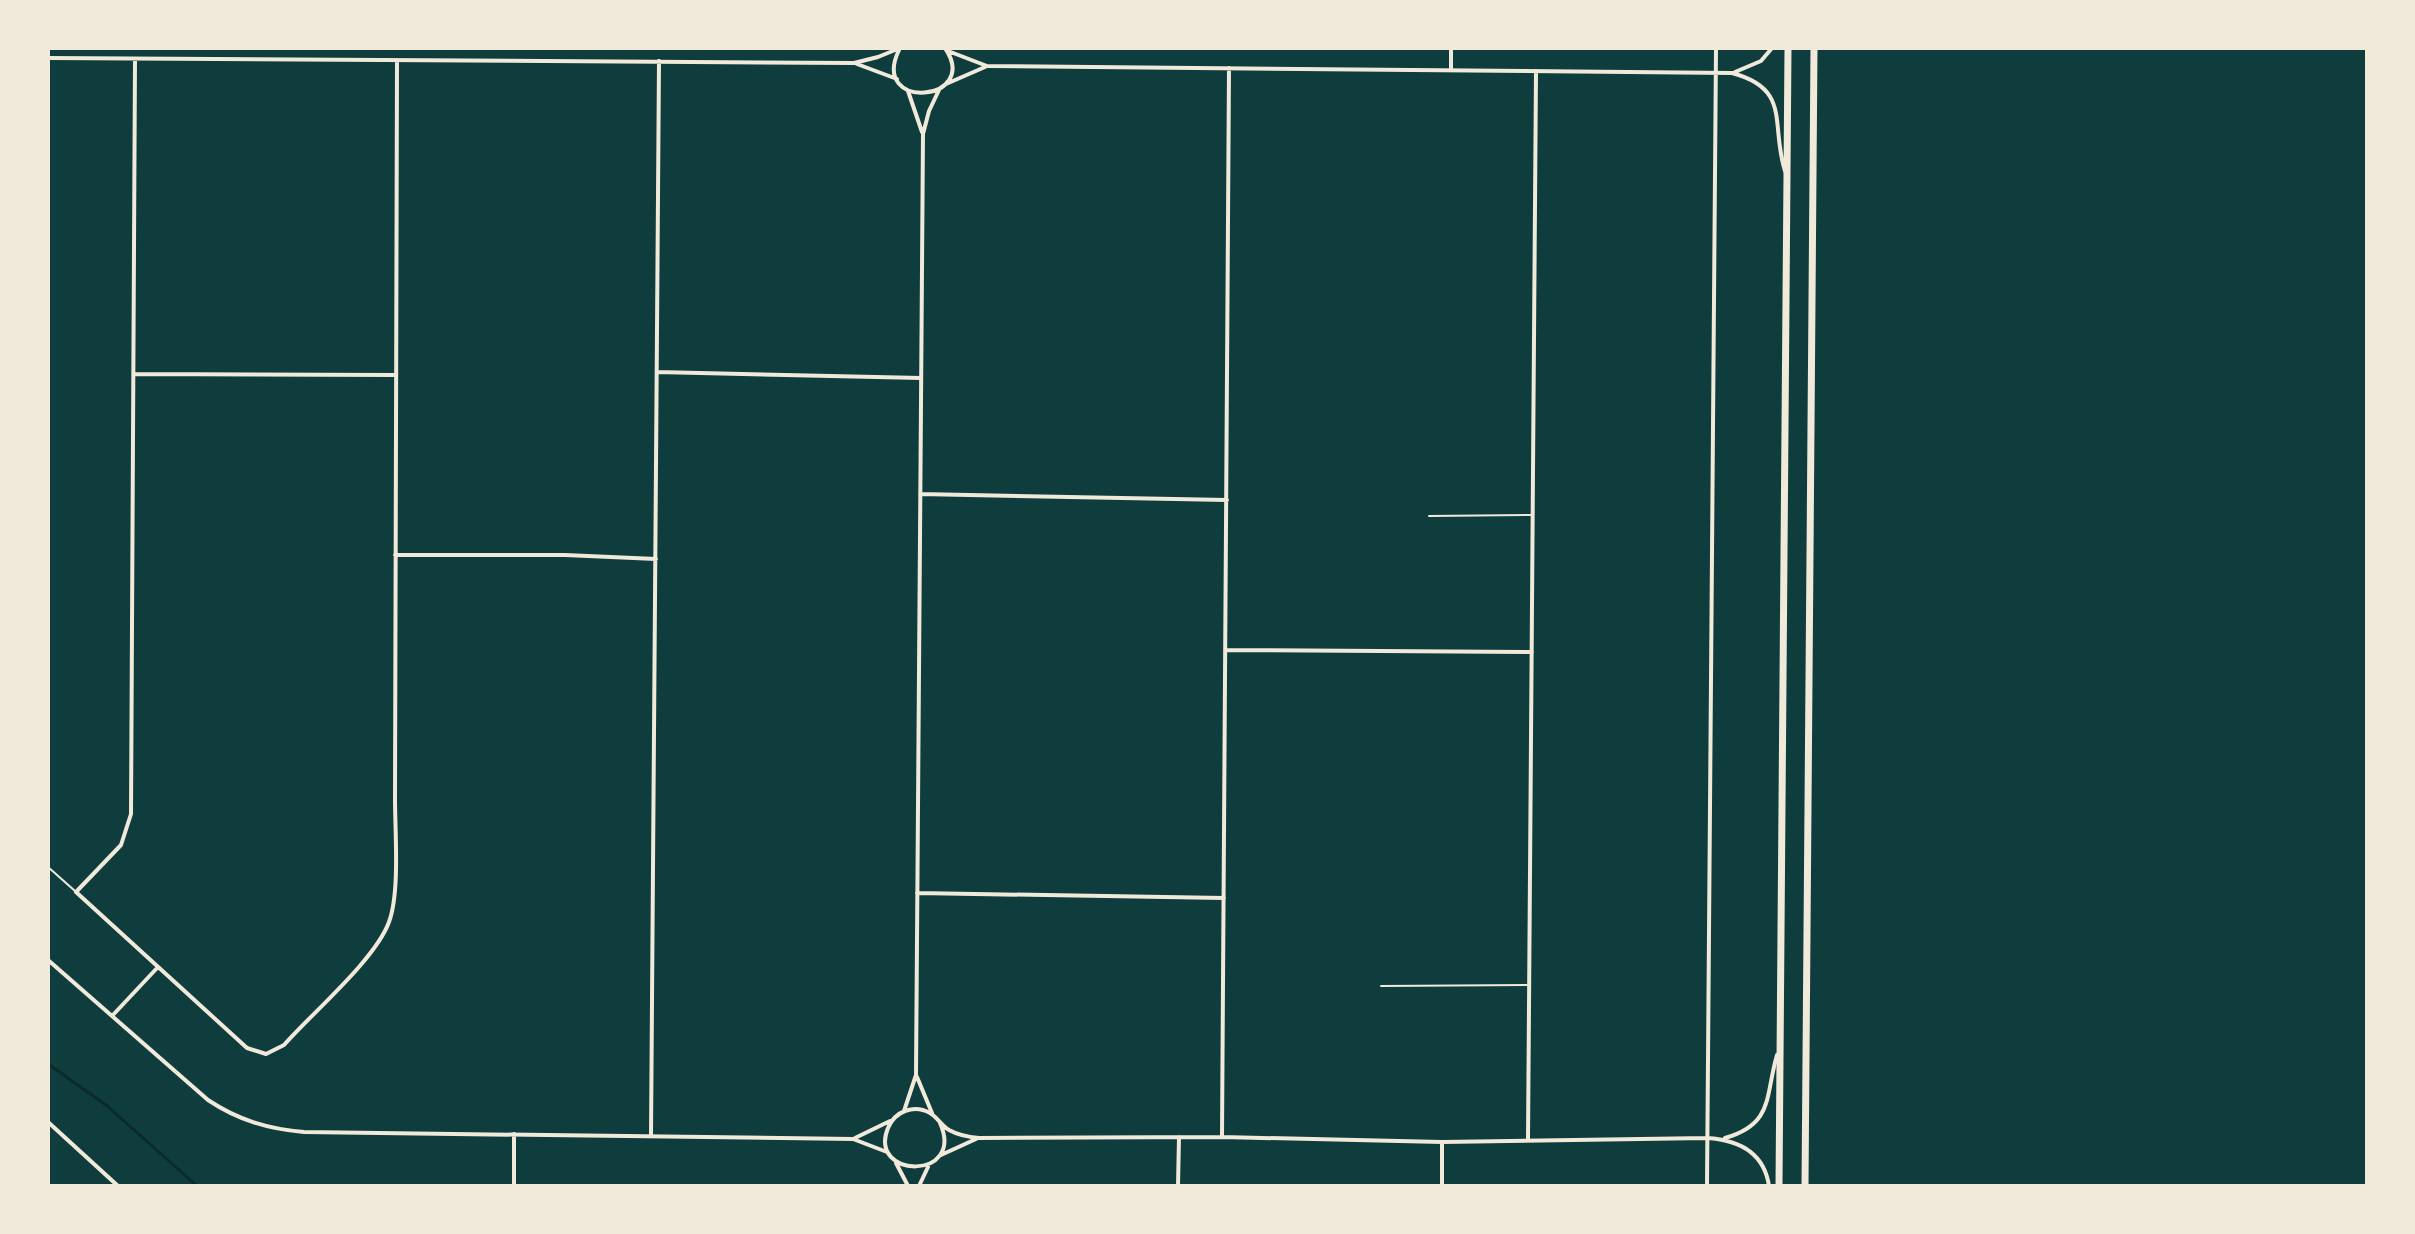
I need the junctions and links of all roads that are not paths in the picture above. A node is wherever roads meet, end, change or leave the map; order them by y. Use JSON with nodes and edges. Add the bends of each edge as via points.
{"nodes":[{"id":1,"x":900,"y":48,"type":"edge"},
{"id":2,"x":1451,"y":48,"type":"edge"},
{"id":3,"x":1716,"y":48,"type":"edge"},
{"id":4,"x":1772,"y":48,"type":"edge"},
{"id":5,"x":1788,"y":48,"type":"edge"},
{"id":6,"x":1814,"y":48,"type":"edge"},
{"id":7,"x":946,"y":50,"type":"edge"},
{"id":8,"x":48,"y":58,"type":"edge"},
{"id":9,"x":135,"y":60,"type":"junction"},
{"id":10,"x":397,"y":61,"type":"junction"},
{"id":11,"x":659,"y":61,"type":"junction"},
{"id":12,"x":854,"y":63,"type":"junction"},
{"id":13,"x":987,"y":66,"type":"junction"},
{"id":14,"x":1229,"y":68,"type":"junction"},
{"id":15,"x":1451,"y":71,"type":"junction"},
{"id":16,"x":1536,"y":71,"type":"junction"},
{"id":17,"x":1716,"y":73,"type":"junction"},
{"id":18,"x":1732,"y":73,"type":"junction"},
{"id":19,"x":898,"y":80,"type":"junction"},
{"id":20,"x":941,"y":88,"type":"junction"},
{"id":21,"x":907,"y":90,"type":"junction"},
{"id":22,"x":923,"y":134,"type":"junction"},
{"id":23,"x":1787,"y":177,"type":"junction"},
{"id":24,"x":657,"y":372,"type":"junction"},
{"id":25,"x":134,"y":374,"type":"junction"},
{"id":26,"x":395,"y":375,"type":"junction"},
{"id":27,"x":921,"y":378,"type":"junction"},
{"id":28,"x":920,"y":494,"type":"junction"},
{"id":29,"x":1227,"y":500,"type":"junction"},
{"id":30,"x":1533,"y":515,"type":"junction"},
{"id":31,"x":1429,"y":516,"type":"dead end"},
{"id":32,"x":395,"y":555,"type":"junction"},
{"id":33,"x":656,"y":559,"type":"junction"},
{"id":34,"x":1226,"y":650,"type":"junction"},
{"id":35,"x":1532,"y":652,"type":"junction"},
{"id":36,"x":48,"y":867,"type":"edge"},
{"id":37,"x":76,"y":892,"type":"junction"},
{"id":38,"x":917,"y":893,"type":"junction"},
{"id":39,"x":1224,"y":898,"type":"junction"},
{"id":40,"x":48,"y":960,"type":"edge"},
{"id":41,"x":158,"y":967,"type":"junction"},
{"id":42,"x":1529,"y":985,"type":"junction"},
{"id":43,"x":1381,"y":986,"type":"dead end"},
{"id":44,"x":112,"y":1016,"type":"junction"},
{"id":45,"x":1780,"y":1047,"type":"junction"},
{"id":46,"x":916,"y":1075,"type":"junction"},
{"id":47,"x":904,"y":1111,"type":"junction"},
{"id":48,"x":933,"y":1115,"type":"junction"},
{"id":49,"x":893,"y":1120,"type":"junction"},
{"id":50,"x":940,"y":1123,"type":"junction"},
{"id":51,"x":50,"y":1126,"type":"edge"},
{"id":52,"x":514,"y":1134,"type":"junction"},
{"id":53,"x":651,"y":1136,"type":"junction"},
{"id":54,"x":1179,"y":1137,"type":"junction"},
{"id":55,"x":1222,"y":1137,"type":"junction"},
{"id":56,"x":979,"y":1138,"type":"junction"},
{"id":57,"x":1707,"y":1138,"type":"junction"},
{"id":58,"x":853,"y":1139,"type":"junction"},
{"id":59,"x":1723,"y":1139,"type":"junction"},
{"id":60,"x":1528,"y":1140,"type":"junction"},
{"id":61,"x":1442,"y":1142,"type":"junction"},
{"id":62,"x":889,"y":1153,"type":"junction"},
{"id":63,"x":938,"y":1157,"type":"junction"},
{"id":64,"x":895,"y":1160,"type":"junction"},
{"id":65,"x":930,"y":1164,"type":"junction"},
{"id":66,"x":118,"y":1186,"type":"edge"},
{"id":67,"x":514,"y":1186,"type":"edge"},
{"id":68,"x":908,"y":1186,"type":"edge"},
{"id":69,"x":919,"y":1186,"type":"edge"},
{"id":70,"x":1178,"y":1186,"type":"edge"},
{"id":71,"x":1442,"y":1186,"type":"edge"},
{"id":72,"x":1707,"y":1186,"type":"edge"},
{"id":73,"x":1769,"y":1186,"type":"edge"},
{"id":74,"x":1779,"y":1186,"type":"edge"},
{"id":75,"x":1805,"y":1186,"type":"edge"}],
"edges":[{"from":1,"to":12,"type":"street"},
{"from":1,"to":19,"type":"street","via":[[895,60]]},
{"from":2,"to":15,"type":"street"},
{"from":3,"to":17,"type":"street"},
{"from":4,"to":18,"type":"street","via":[[1761,61]]},
{"from":5,"to":23,"type":"main road"},
{"from":6,"to":75,"type":"main road"},
{"from":7,"to":13,"type":"street"},
{"from":7,"to":20,"type":"street","via":[[951,69]]},
{"from":8,"to":9,"type":"street"},
{"from":9,"to":10,"type":"street"},
{"from":9,"to":25,"type":"street"},
{"from":10,"to":11,"type":"street"},
{"from":10,"to":26,"type":"street"},
{"from":11,"to":12,"type":"street"},
{"from":11,"to":24,"type":"street"},
{"from":12,"to":19,"type":"street"},
{"from":13,"to":14,"type":"street"},
{"from":13,"to":20,"type":"street"},
{"from":14,"to":15,"type":"street"},
{"from":14,"to":29,"type":"street"},
{"from":15,"to":16,"type":"street"},
{"from":16,"to":17,"type":"street"},
{"from":16,"to":30,"type":"street"},
{"from":17,"to":18,"type":"street"},
{"from":17,"to":57,"type":"street"},
{"from":18,"to":23,"type":"street","via":[[1761,84],[1771,97]]},
{"from":19,"to":21,"type":"street"},
{"from":20,"to":21,"type":"street","via":[[920,95]]},
{"from":20,"to":22,"type":"street"},
{"from":21,"to":22,"type":"street"},
{"from":22,"to":27,"type":"street"},
{"from":23,"to":45,"type":"main road"},
{"from":24,"to":27,"type":"street"},
{"from":24,"to":33,"type":"street"},
{"from":25,"to":26,"type":"street"},
{"from":25,"to":37,"type":"street","via":[[131,814],[121,845]]},
{"from":26,"to":32,"type":"street"},
{"from":27,"to":28,"type":"street"},
{"from":28,"to":29,"type":"street"},
{"from":28,"to":38,"type":"street"},
{"from":29,"to":34,"type":"street"},
{"from":30,"to":31,"type":"lane"},
{"from":30,"to":35,"type":"street"},
{"from":32,"to":33,"type":"street"},
{"from":32,"to":41,"type":"street","via":[[394,893],[385,932],[284,1045],[266,1054],[247,1048]]},
{"from":33,"to":53,"type":"street"},
{"from":34,"to":35,"type":"street"},
{"from":34,"to":39,"type":"street"},
{"from":35,"to":42,"type":"street"},
{"from":36,"to":37,"type":"lane"},
{"from":37,"to":41,"type":"street"},
{"from":38,"to":39,"type":"street"},
{"from":38,"to":46,"type":"street"},
{"from":39,"to":55,"type":"street"},
{"from":40,"to":44,"type":"street"},
{"from":41,"to":44,"type":"street"},
{"from":42,"to":43,"type":"lane"},
{"from":42,"to":60,"type":"street"},
{"from":44,"to":52,"type":"street","via":[[208,1100],[254,1123],[304,1132]]},
{"from":45,"to":59,"type":"street","via":[[1761,1118],[1744,1132]]},
{"from":45,"to":74,"type":"main road"},
{"from":46,"to":47,"type":"street"},
{"from":46,"to":48,"type":"street"},
{"from":47,"to":48,"type":"street"},
{"from":47,"to":49,"type":"street"},
{"from":48,"to":50,"type":"street"},
{"from":49,"to":58,"type":"street"},
{"from":49,"to":62,"type":"street","via":[[886,1140]]},
{"from":50,"to":56,"type":"street"},
{"from":50,"to":63,"type":"street","via":[[944,1137]]},
{"from":51,"to":66,"type":"street"},
{"from":52,"to":53,"type":"street"},
{"from":52,"to":67,"type":"street"},
{"from":53,"to":58,"type":"street"},
{"from":54,"to":55,"type":"street"},
{"from":54,"to":56,"type":"street"},
{"from":54,"to":70,"type":"street"},
{"from":55,"to":61,"type":"street"},
{"from":56,"to":63,"type":"street"},
{"from":57,"to":59,"type":"street"},
{"from":57,"to":60,"type":"street"},
{"from":57,"to":72,"type":"street"},
{"from":58,"to":62,"type":"street"},
{"from":59,"to":73,"type":"street","via":[[1757,1156]]},
{"from":60,"to":61,"type":"street"},
{"from":61,"to":71,"type":"street"},
{"from":62,"to":64,"type":"street"},
{"from":63,"to":65,"type":"street"},
{"from":64,"to":65,"type":"street","via":[[912,1168]]},
{"from":64,"to":68,"type":"street"},
{"from":65,"to":69,"type":"street"}]}
